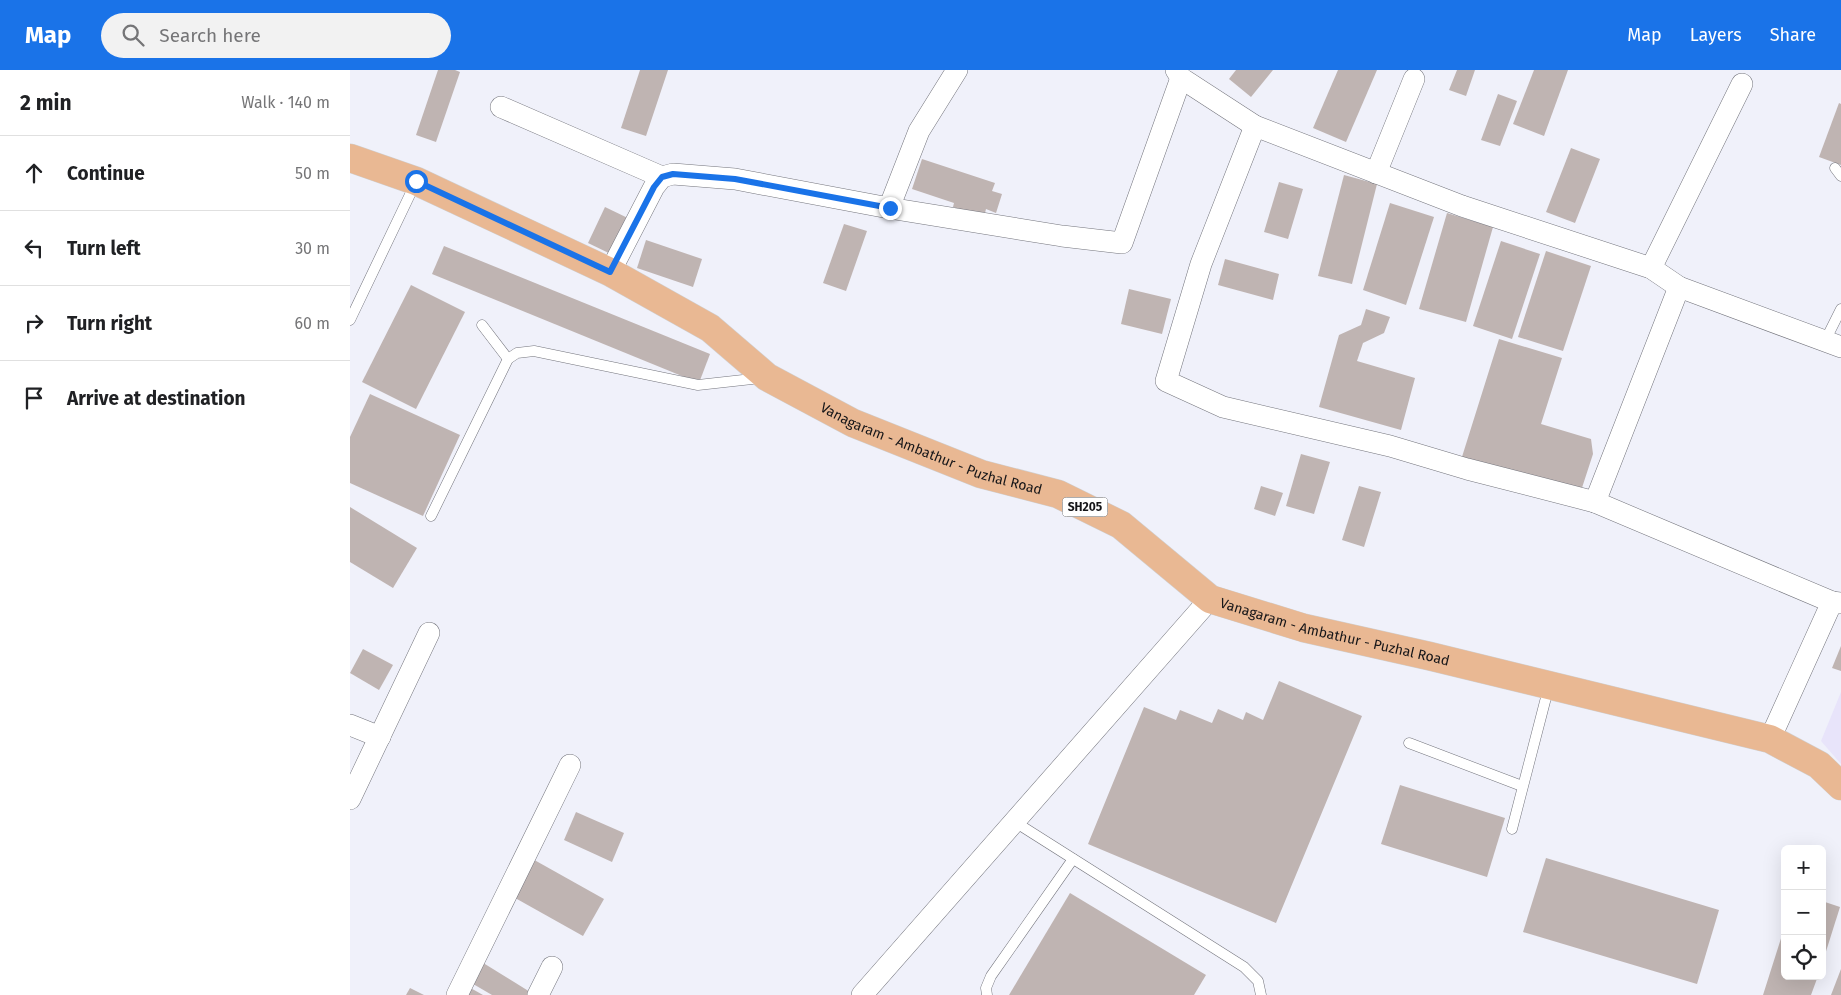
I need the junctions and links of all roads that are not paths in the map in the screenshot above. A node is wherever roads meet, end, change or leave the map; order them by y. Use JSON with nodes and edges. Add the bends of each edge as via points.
{"nodes":[{"id":1,"x":957,"y":70,"type":"edge"},
{"id":2,"x":1179,"y":74,"type":"edge"},
{"id":3,"x":1414,"y":79,"type":"dead end"},
{"id":4,"x":1742,"y":84,"type":"dead end"},
{"id":5,"x":500,"y":107,"type":"dead end"},
{"id":6,"x":1255,"y":126,"type":"junction"},
{"id":7,"x":350,"y":158,"type":"edge"},
{"id":8,"x":1376,"y":173,"type":"junction"},
{"id":9,"x":662,"y":177,"type":"junction"},
{"id":10,"x":416,"y":181,"type":"junction"},
{"id":11,"x":890,"y":208,"type":"junction"},
{"id":12,"x":1651,"y":268,"type":"junction"},
{"id":13,"x":610,"y":272,"type":"junction"},
{"id":14,"x":1679,"y":287,"type":"junction"},
{"id":15,"x":1841,"y":309,"type":"edge"},
{"id":16,"x":350,"y":320,"type":"edge"},
{"id":17,"x":482,"y":325,"type":"dead end"},
{"id":18,"x":1833,"y":344,"type":"edge"},
{"id":19,"x":508,"y":359,"type":"junction"},
{"id":20,"x":767,"y":377,"type":"junction"},
{"id":21,"x":1595,"y":502,"type":"junction"},
{"id":22,"x":431,"y":516,"type":"dead end"},
{"id":23,"x":1210,"y":600,"type":"junction"},
{"id":24,"x":1836,"y":603,"type":"edge"},
{"id":25,"x":429,"y":633,"type":"dead end"},
{"id":26,"x":1549,"y":685,"type":"junction"},
{"id":27,"x":350,"y":725,"type":"edge"},
{"id":28,"x":380,"y":737,"type":"junction"},
{"id":29,"x":1770,"y":739,"type":"junction"},
{"id":30,"x":1410,"y":743,"type":"dead end"},
{"id":31,"x":570,"y":765,"type":"dead end"},
{"id":32,"x":1522,"y":786,"type":"junction"},
{"id":33,"x":1841,"y":786,"type":"edge"},
{"id":34,"x":350,"y":799,"type":"edge"},
{"id":35,"x":1015,"y":822,"type":"junction"},
{"id":36,"x":1512,"y":829,"type":"dead end"},
{"id":37,"x":1073,"y":859,"type":"junction"},
{"id":38,"x":552,"y":967,"type":"dead end"},
{"id":39,"x":457,"y":995,"type":"edge"},
{"id":40,"x":538,"y":995,"type":"edge"},
{"id":41,"x":862,"y":995,"type":"edge"},
{"id":42,"x":987,"y":995,"type":"edge"},
{"id":43,"x":1261,"y":995,"type":"edge"}],
"edges":[{"from":1,"to":11,"type":"street","via":[[919,131]]},
{"from":2,"to":6,"type":"street"},
{"from":2,"to":11,"type":"street","via":[[1122,243]]},
{"from":3,"to":8,"type":"street"},
{"from":4,"to":12,"type":"street"},
{"from":5,"to":9,"type":"street"},
{"from":6,"to":8,"type":"street"},
{"from":6,"to":21,"type":"street","via":[[1201,264],[1166,381],[1223,407],[1390,446]]},
{"from":7,"to":10,"type":"main road","name":"Vanagaram - Ambathur - Puzhal Road","number":"SH205"},
{"from":8,"to":12,"type":"street","via":[[1462,206]]},
{"from":9,"to":11,"type":"street","via":[[673,174],[735,179]]},
{"from":9,"to":13,"type":"street"},
{"from":10,"to":13,"type":"main road","name":"Vanagaram - Ambathur - Puzhal Road","number":"SH205"},
{"from":10,"to":16,"type":"lane"},
{"from":12,"to":14,"type":"street"},
{"from":13,"to":20,"type":"main road","name":"Vanagaram - Ambathur - Puzhal Road","number":"SH205","via":[[710,328]]},
{"from":14,"to":18,"type":"street"},
{"from":14,"to":21,"type":"street"},
{"from":15,"to":18,"type":"lane"},
{"from":17,"to":19,"type":"lane"},
{"from":19,"to":20,"type":"lane","via":[[518,353],[534,351],[698,385]]},
{"from":19,"to":22,"type":"lane"},
{"from":20,"to":23,"type":"main road","name":"Vanagaram - Ambathur - Puzhal Road","number":"SH205","via":[[853,423],[981,474],[1058,494],[1121,525]]},
{"from":21,"to":24,"type":"street"},
{"from":23,"to":26,"type":"main road","name":"Vanagaram - Ambathur - Puzhal Road","number":"SH205","via":[[1304,628]]},
{"from":23,"to":35,"type":"street"},
{"from":24,"to":29,"type":"street"},
{"from":25,"to":28,"type":"street"},
{"from":26,"to":29,"type":"main road","name":"Vanagaram - Ambathur - Puzhal Road","number":"SH205"},
{"from":26,"to":32,"type":"lane"},
{"from":27,"to":28,"type":"street"},
{"from":28,"to":34,"type":"street"},
{"from":29,"to":33,"type":"main road","name":"Vanagaram - Ambathur - Puzhal Road","number":"SH205","via":[[1819,765]]},
{"from":30,"to":32,"type":"lane"},
{"from":31,"to":39,"type":"street"},
{"from":32,"to":36,"type":"lane"},
{"from":35,"to":37,"type":"lane"},
{"from":35,"to":41,"type":"street"},
{"from":37,"to":42,"type":"lane","via":[[991,976]]},
{"from":37,"to":43,"type":"lane","via":[[1244,967],[1258,981]]},
{"from":38,"to":40,"type":"street"}]}
